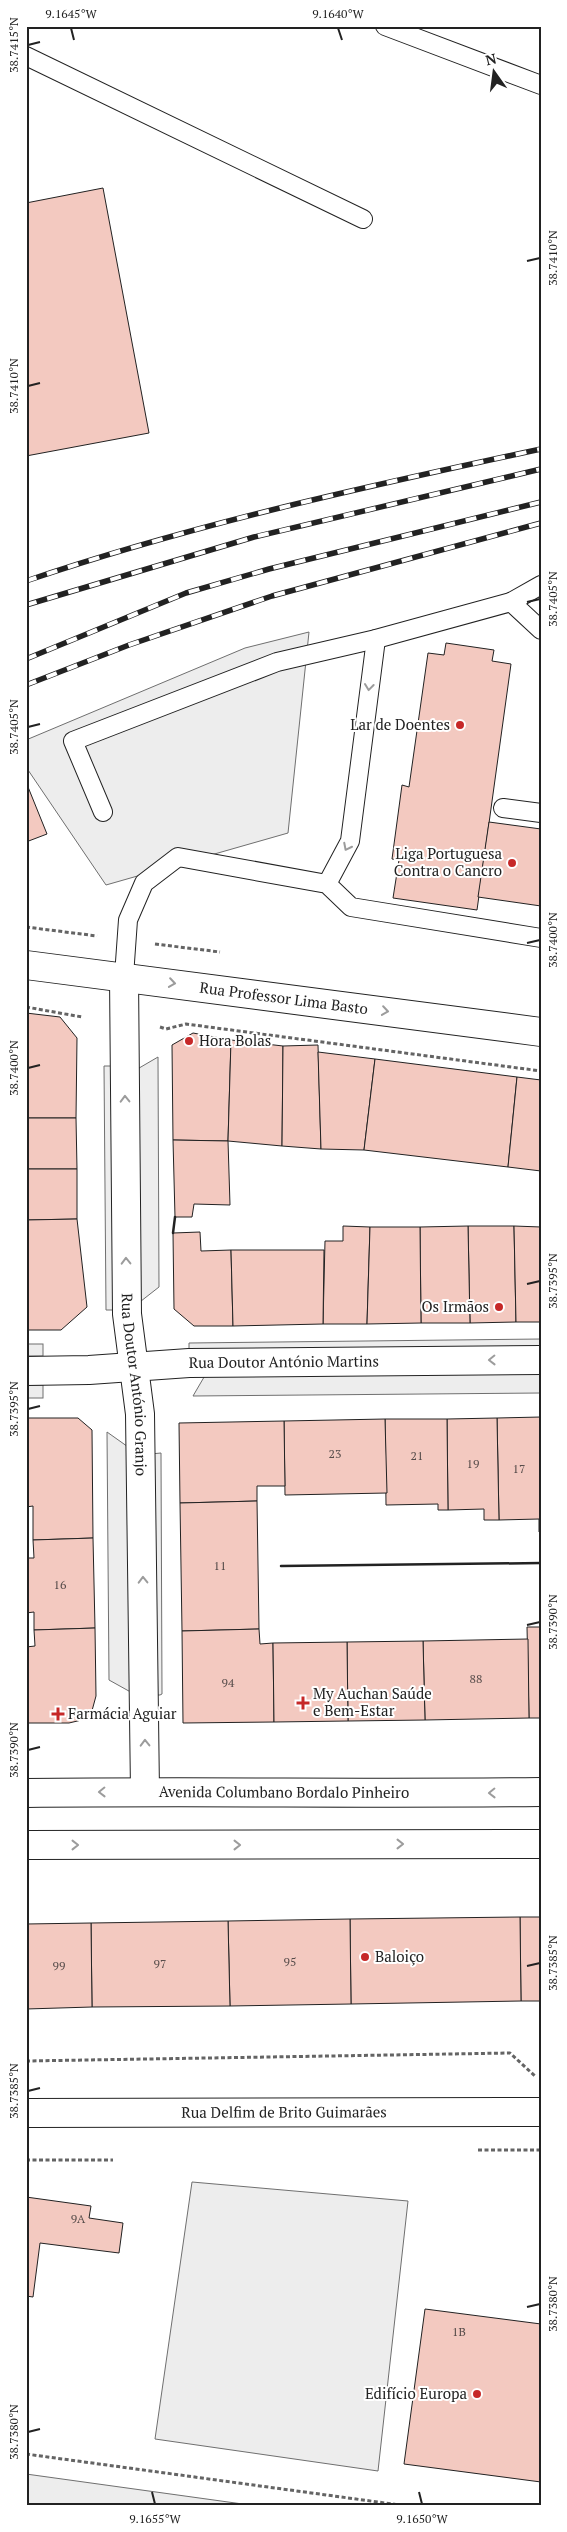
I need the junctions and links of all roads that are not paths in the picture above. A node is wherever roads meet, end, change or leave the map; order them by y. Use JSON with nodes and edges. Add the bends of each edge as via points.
{"nodes":[{"id":1,"x":385,"y":26,"type":"edge"},
{"id":2,"x":26,"y":56,"type":"edge"},
{"id":3,"x":541,"y":84,"type":"edge"},
{"id":4,"x":363,"y":219,"type":"dead end"},
{"id":5,"x":541,"y":585,"type":"edge"},
{"id":6,"x":511,"y":602,"type":"junction"},
{"id":7,"x":541,"y":630,"type":"edge"},
{"id":8,"x":376,"y":639,"type":"junction"},
{"id":9,"x":503,"y":808,"type":"dead end"},
{"id":10,"x":104,"y":812,"type":"dead end"},
{"id":11,"x":541,"y":813,"type":"edge"},
{"id":12,"x":327,"y":884,"type":"junction"},
{"id":13,"x":541,"y":938,"type":"edge"},
{"id":14,"x":26,"y":965,"type":"edge"},
{"id":15,"x":124,"y":976,"type":"junction"},
{"id":16,"x":541,"y":1032,"type":"edge"},
{"id":17,"x":541,"y":1360,"type":"edge"},
{"id":18,"x":134,"y":1367,"type":"junction"},
{"id":19,"x":26,"y":1371,"type":"edge"},
{"id":20,"x":145,"y":1792,"type":"junction"},
{"id":21,"x":541,"y":1792,"type":"edge"},
{"id":22,"x":26,"y":1793,"type":"edge"},
{"id":23,"x":541,"y":1844,"type":"edge"},
{"id":24,"x":26,"y":1845,"type":"edge"},
{"id":25,"x":541,"y":2112,"type":"edge"},
{"id":26,"x":26,"y":2113,"type":"edge"}],
"edges":[{"from":1,"to":3,"type":"lane"},
{"from":2,"to":4,"type":"lane"},
{"from":5,"to":6,"type":"lane"},
{"from":6,"to":7,"type":"lane"},
{"from":6,"to":8,"type":"lane"},
{"from":8,"to":10,"type":"lane","via":[[277,662],[73,741]]},
{"from":8,"to":12,"type":"lane","one_way":true,"via":[[350,842]]},
{"from":9,"to":11,"type":"lane"},
{"from":12,"to":13,"type":"lane","via":[[351,907]]},
{"from":12,"to":15,"type":"lane","via":[[178,857],[144,883],[128,920]]},
{"from":14,"to":15,"type":"street","name":"Rua Professor Lima Basto"},
{"from":15,"to":16,"type":"street","name":"Rua Professor Lima Basto","one_way":true},
{"from":18,"to":15,"type":"street","name":"Rua Doutor António Granjo","one_way":true,"via":[[127,1314]]},
{"from":17,"to":18,"type":"street","name":"Rua Doutor António Martins","one_way":true,"via":[[189,1363]]},
{"from":18,"to":19,"type":"street","name":"Rua Doutor António Martins"},
{"from":20,"to":18,"type":"street","name":"Rua Doutor António Granjo","one_way":true,"via":[[140,1414]]},
{"from":21,"to":20,"type":"street","name":"Avenida Columbano Bordalo Pinheiro","one_way":true},
{"from":20,"to":22,"type":"street","name":"Avenida Columbano Bordalo Pinheiro","one_way":true},
{"from":24,"to":23,"type":"street","one_way":true},
{"from":25,"to":26,"type":"street","name":"Rua Delfim de Brito Guimarães"}]}
